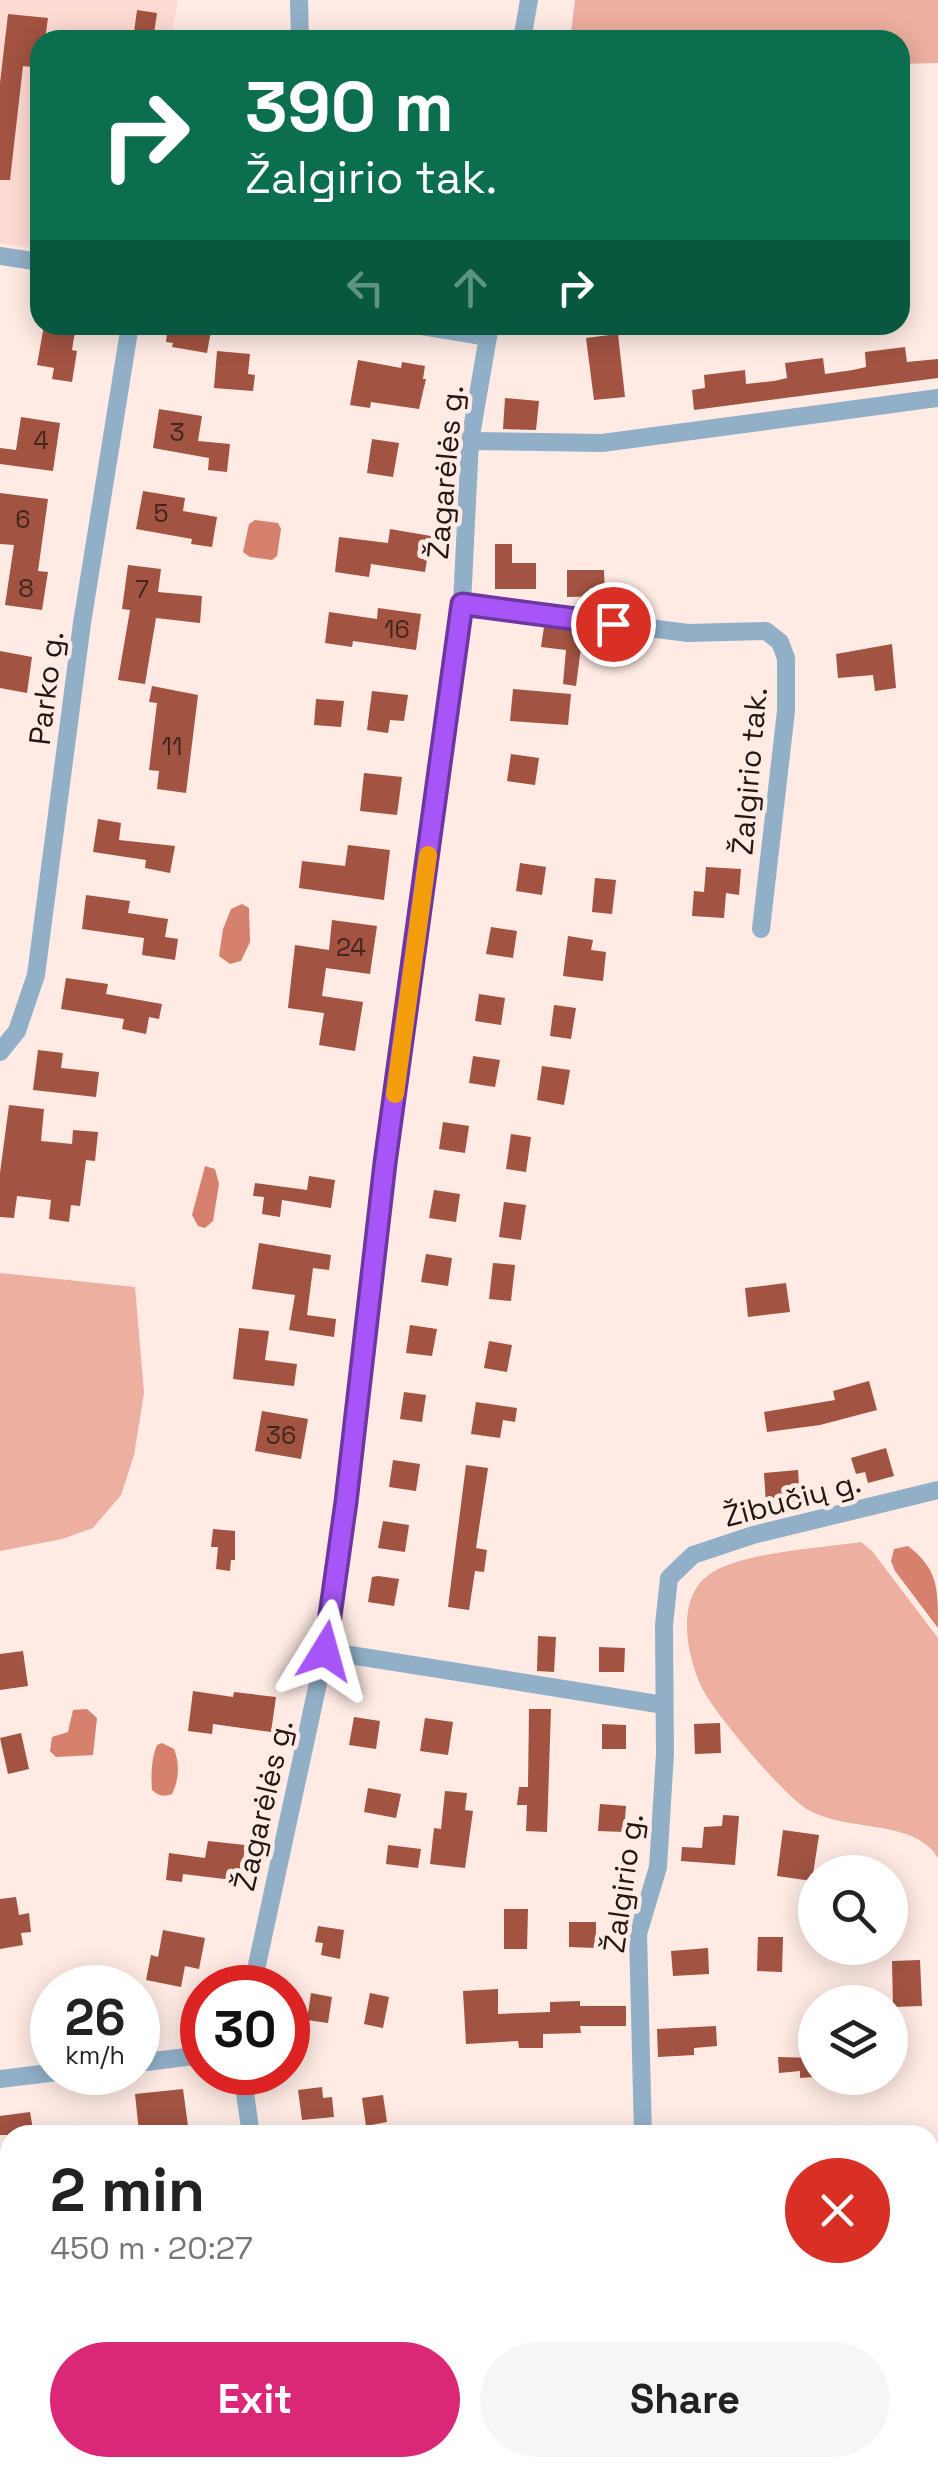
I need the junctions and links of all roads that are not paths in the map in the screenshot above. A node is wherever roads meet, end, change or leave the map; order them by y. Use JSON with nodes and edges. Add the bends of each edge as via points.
{"nodes":[{"id":1,"x":299,"y":0,"type":"edge"},
{"id":2,"x":528,"y":0,"type":"edge"},
{"id":3,"x":300,"y":30,"type":"edge"},
{"id":4,"x":524,"y":30,"type":"edge"},
{"id":5,"x":0,"y":256,"type":"edge"},
{"id":6,"x":30,"y":260,"type":"edge"},
{"id":7,"x":128,"y":335,"type":"edge"},
{"id":8,"x":488,"y":335,"type":"edge"},
{"id":9,"x":938,"y":398,"type":"edge"},
{"id":10,"x":470,"y":441,"type":"junction"},
{"id":11,"x":462,"y":604,"type":"junction"},
{"id":12,"x":761,"y":929,"type":"dead end"},
{"id":13,"x":0,"y":1052,"type":"edge"},
{"id":14,"x":938,"y":1490,"type":"edge"},
{"id":15,"x":669,"y":1578,"type":"joint"},
{"id":16,"x":325,"y":1651,"type":"junction"},
{"id":17,"x":664,"y":1705,"type":"junction"},
{"id":18,"x":257,"y":1965,"type":"edge"},
{"id":19,"x":30,"y":2076,"type":"edge"},
{"id":20,"x":0,"y":2080,"type":"edge"},
{"id":21,"x":245,"y":2095,"type":"edge"},
{"id":22,"x":249,"y":2125,"type":"edge"},
{"id":23,"x":644,"y":2125,"type":"edge"}],
"edges":[{"from":1,"to":3,"type":"street"},
{"from":2,"to":4,"type":"street"},
{"from":5,"to":6,"type":"street"},
{"from":7,"to":13,"type":"street","name":"Parko g.","via":[[36,975],[17,1031]]},
{"from":8,"to":10,"type":"street","name":"Žagarėlės g."},
{"from":9,"to":10,"type":"street","via":[[602,443]]},
{"from":10,"to":11,"type":"street","name":"Žagarėlės g."},
{"from":11,"to":12,"type":"street","name":"Žalgirio tak.","via":[[688,633],[766,631],[780,642],[786,712]]},
{"from":11,"to":16,"type":"street","name":"Žagarėlės g."},
{"from":14,"to":15,"type":"street","name":"Žibučių g.","via":[[753,1534],[693,1555]]},
{"from":15,"to":17,"type":"street","name":"Žalgirio g."},
{"from":16,"to":17,"type":"street"},
{"from":16,"to":18,"type":"street","name":"Žagarėlės g."},
{"from":17,"to":23,"type":"street","name":"Žalgirio g.","via":[[658,1866],[638,1934]]},
{"from":19,"to":20,"type":"street"},
{"from":21,"to":22,"type":"street"}]}
